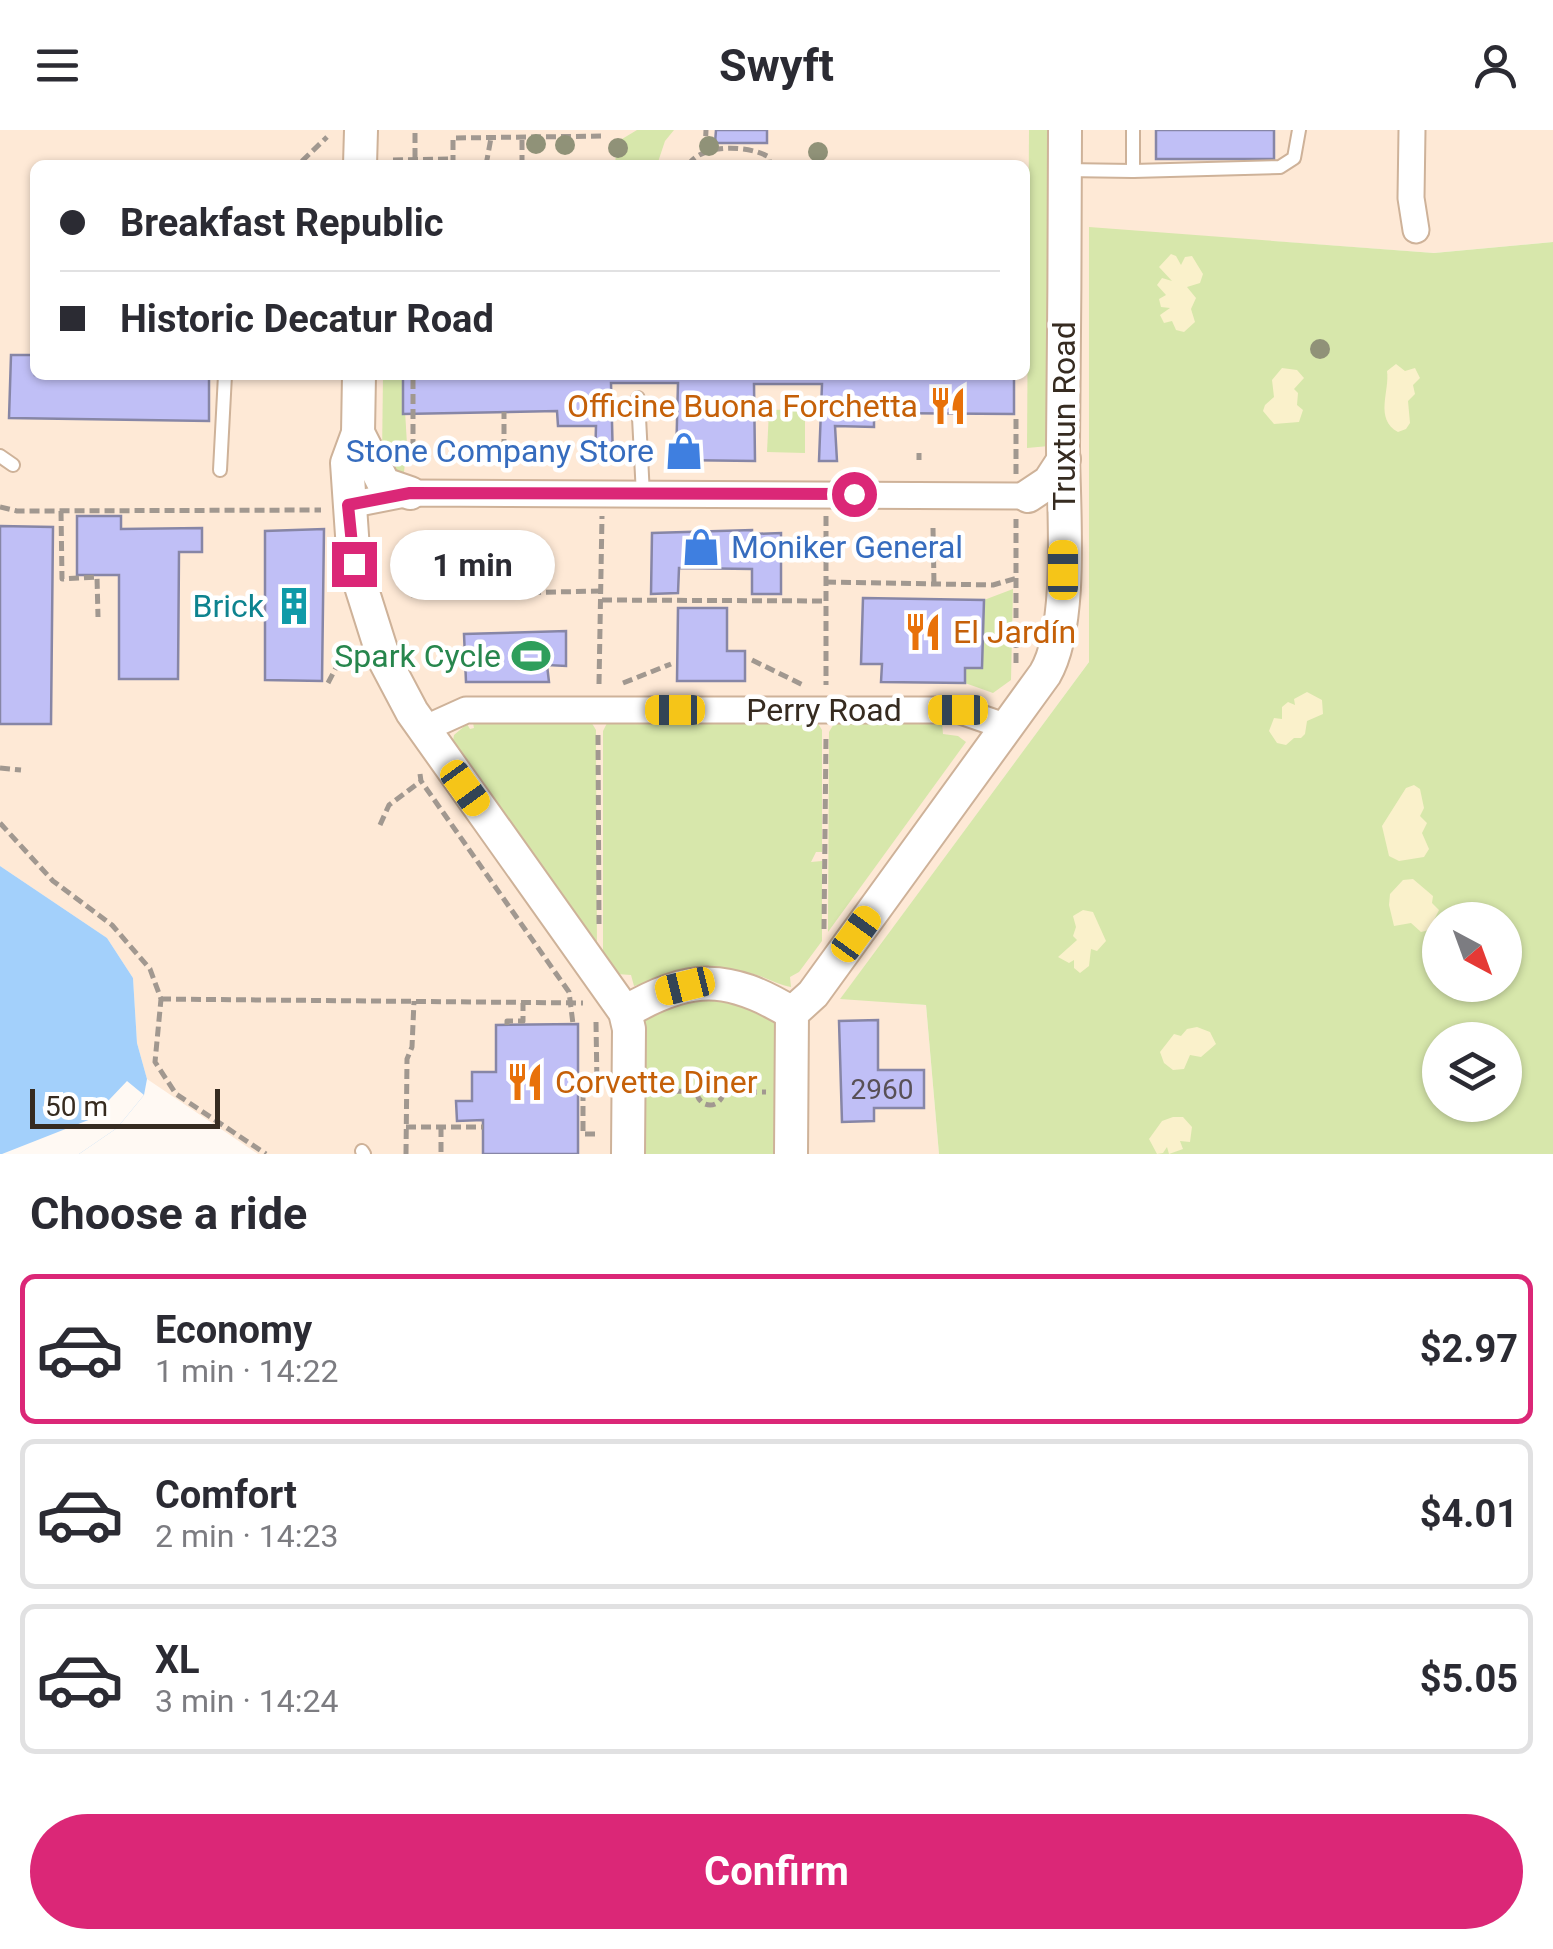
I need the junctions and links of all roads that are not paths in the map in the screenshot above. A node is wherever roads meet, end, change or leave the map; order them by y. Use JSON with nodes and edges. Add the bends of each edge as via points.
{"nodes":[{"id":1,"x":361,"y":130,"type":"edge"},
{"id":2,"x":1065,"y":130,"type":"edge"},
{"id":3,"x":1133,"y":130,"type":"edge"},
{"id":4,"x":1299,"y":130,"type":"edge"},
{"id":5,"x":1412,"y":130,"type":"edge"},
{"id":6,"x":376,"y":160,"type":"edge"},
{"id":7,"x":1065,"y":170,"type":"junction"},
{"id":8,"x":1132,"y":171,"type":"junction"},
{"id":9,"x":1416,"y":230,"type":"dead end"},
{"id":10,"x":225,"y":380,"type":"edge"},
{"id":11,"x":359,"y":380,"type":"edge"},
{"id":12,"x":638,"y":398,"type":"dead end"},
{"id":13,"x":358,"y":433,"type":"junction"},
{"id":14,"x":0,"y":456,"type":"edge"},
{"id":15,"x":1064,"y":459,"type":"junction"},
{"id":16,"x":12,"y":465,"type":"dead end"},
{"id":17,"x":220,"y":470,"type":"dead end"},
{"id":18,"x":410,"y":493,"type":"junction"},
{"id":19,"x":643,"y":495,"type":"junction"},
{"id":20,"x":1020,"y":496,"type":"junction"},
{"id":21,"x":338,"y":508,"type":"junction"},
{"id":22,"x":1063,"y":530,"type":"junction"},
{"id":23,"x":1007,"y":727,"type":"junction"},
{"id":24,"x":414,"y":734,"type":"junction"},
{"id":25,"x":610,"y":1008,"type":"junction"},
{"id":26,"x":792,"y":1013,"type":"junction"},
{"id":27,"x":628,"y":1154,"type":"edge"},
{"id":28,"x":791,"y":1154,"type":"edge"}],
"edges":[{"from":1,"to":6,"type":"street"},
{"from":2,"to":7,"type":"street","name":"Truxtun Road"},
{"from":3,"to":8,"type":"lane"},
{"from":4,"to":8,"type":"lane","via":[[1294,158],[1280,168]]},
{"from":5,"to":9,"type":"street"},
{"from":7,"to":8,"type":"lane"},
{"from":7,"to":15,"type":"street","name":"Truxtun Road"},
{"from":10,"to":17,"type":"lane"},
{"from":11,"to":13,"type":"street"},
{"from":12,"to":19,"type":"lane"},
{"from":13,"to":18,"type":"street","via":[[384,484]]},
{"from":13,"to":21,"type":"street"},
{"from":14,"to":16,"type":"lane"},
{"from":15,"to":20,"type":"street","via":[[1049,482]]},
{"from":15,"to":22,"type":"street","name":"Truxtun Road"},
{"from":18,"to":19,"type":"street"},
{"from":18,"to":21,"type":"street"},
{"from":19,"to":20,"type":"street"},
{"from":20,"to":22,"type":"street","via":[[1048,509]]},
{"from":21,"to":24,"type":"street"},
{"from":22,"to":23,"type":"street","name":"Truxtun Road","via":[[1058,646]]},
{"from":23,"to":24,"type":"street","name":"Perry Road","via":[[958,710],[466,710]]},
{"from":23,"to":26,"type":"street","name":"Truxtun Road","via":[[813,994]]},
{"from":24,"to":25,"type":"street"},
{"from":25,"to":26,"type":"street","via":[[685,986],[722,983]]},
{"from":25,"to":27,"type":"street","via":[[629,1028]]},
{"from":26,"to":28,"type":"street"}]}
